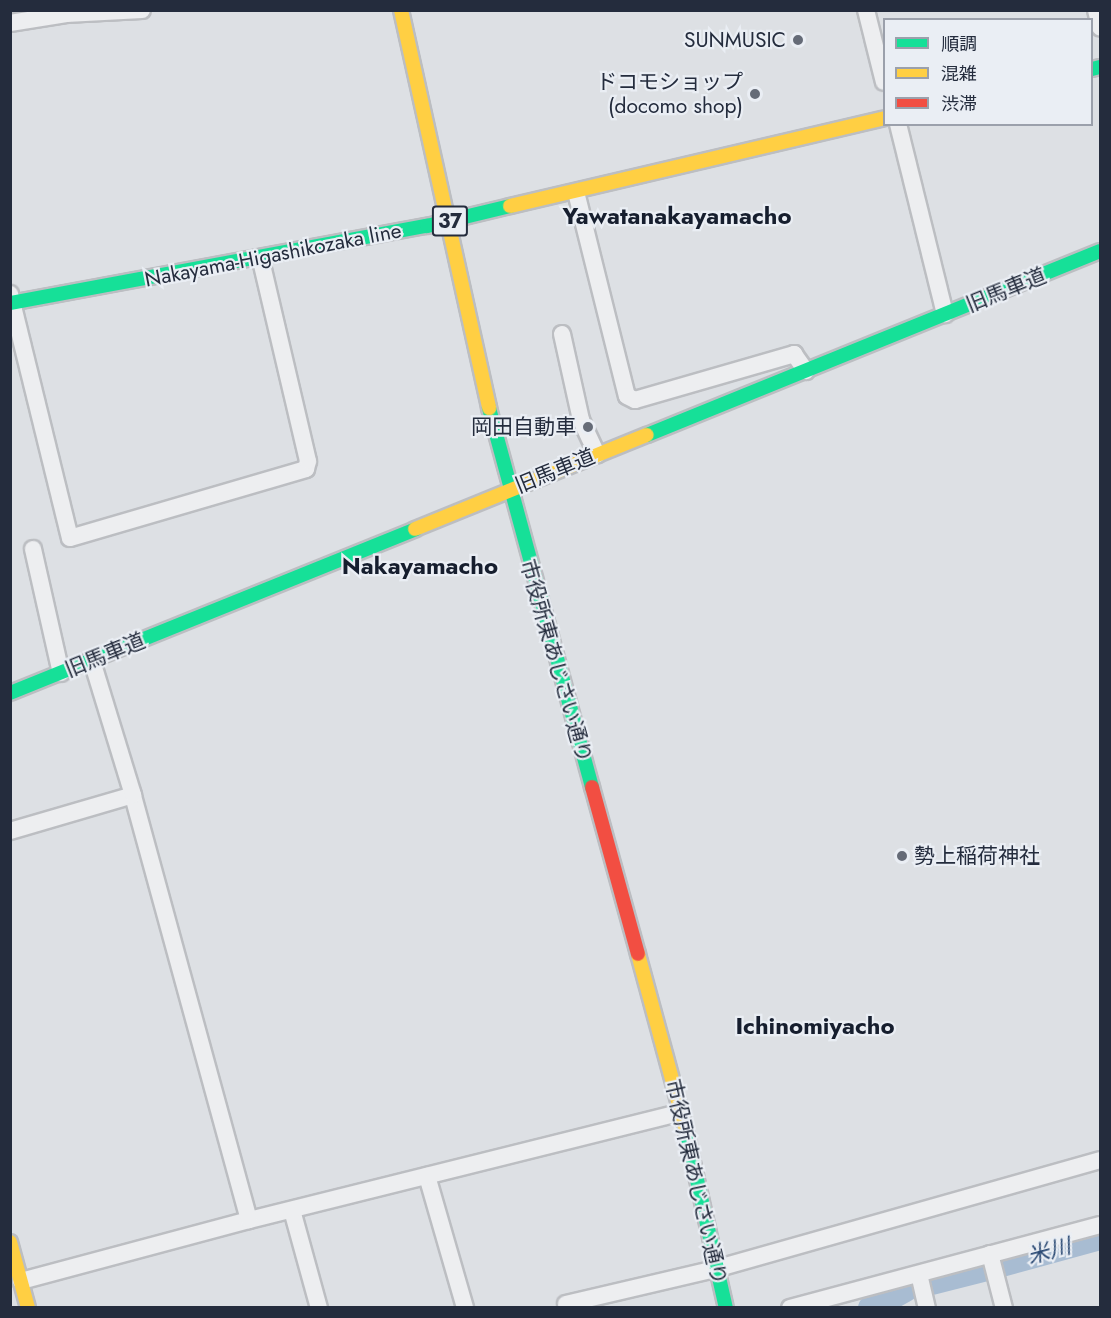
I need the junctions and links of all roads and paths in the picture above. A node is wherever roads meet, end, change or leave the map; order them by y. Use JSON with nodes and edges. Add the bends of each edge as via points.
{"nodes":[{"id":1,"x":142,"y":10,"type":"edge"},
{"id":2,"x":401,"y":10,"type":"edge"},
{"id":3,"x":866,"y":10,"type":"edge"},
{"id":4,"x":1096,"y":10,"type":"edge"},
{"id":5,"x":65,"y":12,"type":"edge"},
{"id":6,"x":10,"y":22,"type":"edge"},
{"id":7,"x":1101,"y":28,"type":"edge"},
{"id":8,"x":883,"y":74,"type":"edge"},
{"id":9,"x":883,"y":118,"type":"edge"},
{"id":10,"x":898,"y":126,"type":"edge"},
{"id":11,"x":576,"y":192,"type":"junction"},
{"id":12,"x":446,"y":222,"type":"junction"},
{"id":13,"x":1101,"y":251,"type":"edge"},
{"id":14,"x":261,"y":260,"type":"junction"},
{"id":15,"x":11,"y":300,"type":"edge"},
{"id":16,"x":945,"y":314,"type":"junction"},
{"id":17,"x":562,"y":334,"type":"dead end"},
{"id":18,"x":806,"y":370,"type":"junction"},
{"id":19,"x":597,"y":455,"type":"junction"},
{"id":20,"x":508,"y":490,"type":"junction"},
{"id":21,"x":33,"y":549,"type":"dead end"},
{"id":22,"x":92,"y":661,"type":"junction"},
{"id":23,"x":61,"y":673,"type":"junction"},
{"id":24,"x":10,"y":693,"type":"edge"},
{"id":25,"x":133,"y":795,"type":"junction"},
{"id":26,"x":10,"y":831,"type":"edge"},
{"id":27,"x":682,"y":1112,"type":"junction"},
{"id":28,"x":1101,"y":1160,"type":"edge"},
{"id":29,"x":427,"y":1176,"type":"junction"},
{"id":30,"x":292,"y":1210,"type":"junction"},
{"id":31,"x":249,"y":1220,"type":"junction"},
{"id":32,"x":1101,"y":1225,"type":"edge"},
{"id":33,"x":10,"y":1242,"type":"edge"},
{"id":34,"x":990,"y":1254,"type":"junction"},
{"id":35,"x":715,"y":1269,"type":"junction"},
{"id":36,"x":918,"y":1274,"type":"junction"},
{"id":37,"x":21,"y":1281,"type":"junction"},
{"id":38,"x":566,"y":1304,"type":"dead end"},
{"id":39,"x":28,"y":1308,"type":"edge"},
{"id":40,"x":319,"y":1308,"type":"edge"},
{"id":41,"x":465,"y":1308,"type":"edge"},
{"id":42,"x":726,"y":1308,"type":"edge"},
{"id":43,"x":790,"y":1308,"type":"edge"},
{"id":44,"x":927,"y":1308,"type":"edge"},
{"id":45,"x":1004,"y":1308,"type":"edge"}],
"edges":[{"from":1,"to":5,"type":"street"},
{"from":2,"to":12,"type":"street","name":"市役所東あじさい通り","via":[[427,118]]},
{"from":3,"to":8,"type":"street"},
{"from":4,"to":7,"type":"street"},
{"from":5,"to":6,"type":"street"},
{"from":9,"to":11,"type":"street","name":"Nakayama-Higashikozaka line","number":"37"},
{"from":10,"to":16,"type":"street"},
{"from":11,"to":12,"type":"street","name":"Nakayama-Higashikozaka line","number":"37"},
{"from":11,"to":18,"type":"street","via":[[627,396],[635,400],[794,354]]},
{"from":12,"to":14,"type":"street","name":"Nakayama-Higashikozaka line","number":"37"},
{"from":12,"to":20,"type":"street","name":"市役所東あじさい通り"},
{"from":13,"to":16,"type":"street","name":"旧馬車道"},
{"from":14,"to":15,"type":"street","name":"Nakayama-Higashikozaka line","number":"37"},
{"from":14,"to":15,"type":"street","via":[[308,461],[306,469],[70,538]]},
{"from":16,"to":18,"type":"street","name":"旧馬車道"},
{"from":17,"to":19,"type":"street","via":[[581,420]]},
{"from":18,"to":19,"type":"street","name":"旧馬車道"},
{"from":19,"to":20,"type":"street","name":"旧馬車道"},
{"from":20,"to":22,"type":"street","name":"旧馬車道"},
{"from":20,"to":27,"type":"street","name":"市役所東あじさい通り"},
{"from":21,"to":23,"type":"street"},
{"from":22,"to":23,"type":"street","name":"旧馬車道"},
{"from":22,"to":25,"type":"street"},
{"from":23,"to":24,"type":"street","name":"旧馬車道"},
{"from":25,"to":26,"type":"street"},
{"from":25,"to":31,"type":"street"},
{"from":27,"to":29,"type":"street"},
{"from":27,"to":35,"type":"street","name":"市役所東あじさい通り","via":[[702,1190]]},
{"from":28,"to":35,"type":"street"},
{"from":29,"to":30,"type":"street"},
{"from":29,"to":41,"type":"street"},
{"from":30,"to":31,"type":"street"},
{"from":30,"to":40,"type":"street"},
{"from":31,"to":37,"type":"street"},
{"from":32,"to":34,"type":"street"},
{"from":33,"to":37,"type":"street"},
{"from":34,"to":36,"type":"street"},
{"from":34,"to":45,"type":"street"},
{"from":35,"to":38,"type":"street"},
{"from":35,"to":42,"type":"street","name":"市役所東あじさい通り"},
{"from":36,"to":43,"type":"street"},
{"from":36,"to":44,"type":"street"},
{"from":37,"to":39,"type":"street"}]}
